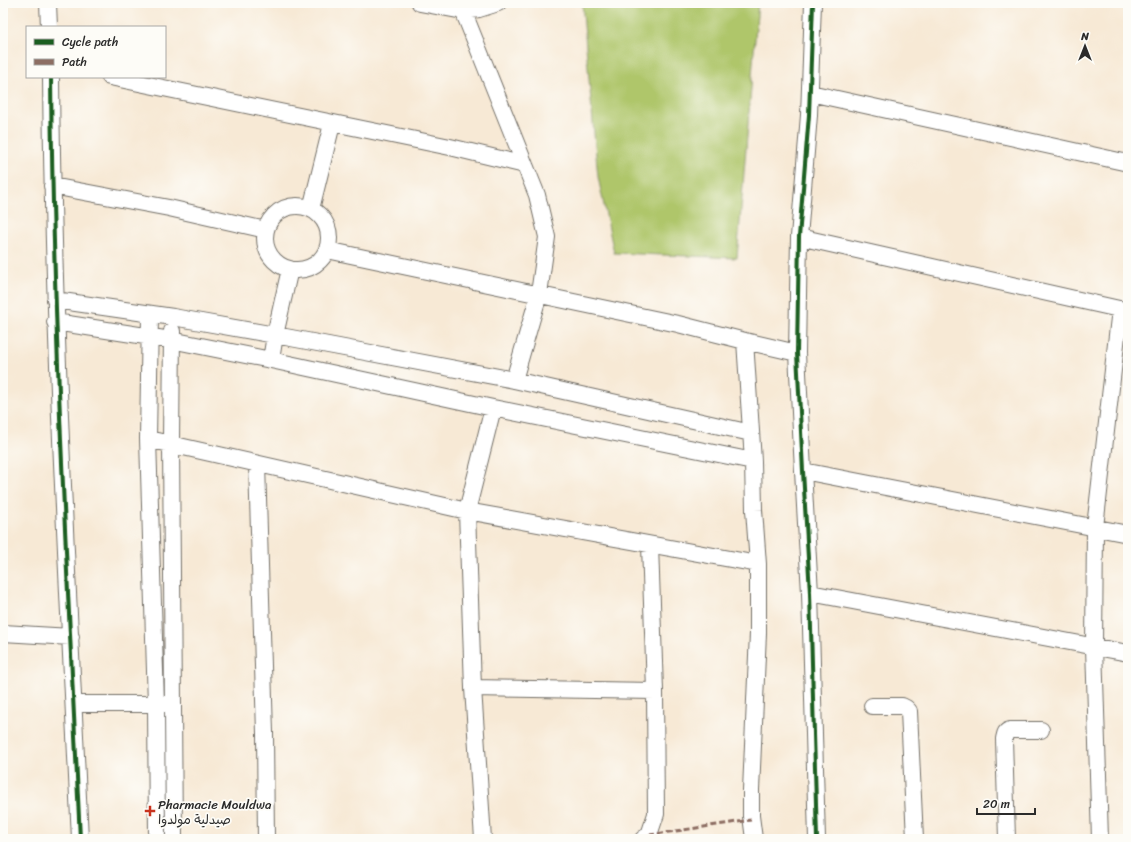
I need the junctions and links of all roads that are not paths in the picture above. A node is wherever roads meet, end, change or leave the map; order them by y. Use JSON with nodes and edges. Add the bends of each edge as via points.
{"nodes":[{"id":1,"x":48,"y":3,"type":"edge"},
{"id":2,"x":420,"y":3,"type":"edge"},
{"id":3,"x":498,"y":3,"type":"edge"},
{"id":4,"x":813,"y":3,"type":"edge"},
{"id":5,"x":462,"y":7,"type":"edge"},
{"id":6,"x":49,"y":26,"type":"edge"},
{"id":7,"x":51,"y":78,"type":"edge"},
{"id":8,"x":115,"y":78,"type":"edge"},
{"id":9,"x":810,"y":93,"type":"junction"},
{"id":10,"x":332,"y":124,"type":"junction"},
{"id":11,"x":1128,"y":163,"type":"edge"},
{"id":12,"x":526,"y":165,"type":"junction"},
{"id":13,"x":52,"y":186,"type":"junction"},
{"id":14,"x":311,"y":209,"type":"junction"},
{"id":15,"x":266,"y":230,"type":"junction"},
{"id":16,"x":799,"y":237,"type":"junction"},
{"id":17,"x":327,"y":250,"type":"junction"},
{"id":18,"x":290,"y":269,"type":"junction"},
{"id":19,"x":539,"y":294,"type":"junction"},
{"id":20,"x":55,"y":300,"type":"junction"},
{"id":21,"x":1124,"y":310,"type":"edge"},
{"id":22,"x":150,"y":314,"type":"junction"},
{"id":23,"x":173,"y":317,"type":"junction"},
{"id":24,"x":55,"y":322,"type":"junction"},
{"id":25,"x":275,"y":335,"type":"junction"},
{"id":26,"x":150,"y":337,"type":"junction"},
{"id":27,"x":171,"y":340,"type":"junction"},
{"id":28,"x":745,"y":341,"type":"junction"},
{"id":29,"x":797,"y":354,"type":"junction"},
{"id":30,"x":271,"y":360,"type":"junction"},
{"id":31,"x":514,"y":380,"type":"junction"},
{"id":32,"x":493,"y":408,"type":"junction"},
{"id":33,"x":751,"y":433,"type":"junction"},
{"id":34,"x":148,"y":438,"type":"junction"},
{"id":35,"x":171,"y":443,"type":"junction"},
{"id":36,"x":753,"y":460,"type":"junction"},
{"id":37,"x":257,"y":464,"type":"junction"},
{"id":38,"x":803,"y":472,"type":"junction"},
{"id":39,"x":467,"y":511,"type":"junction"},
{"id":40,"x":1095,"y":527,"type":"junction"},
{"id":41,"x":1128,"y":534,"type":"edge"},
{"id":42,"x":650,"y":545,"type":"junction"},
{"id":43,"x":758,"y":564,"type":"junction"},
{"id":44,"x":810,"y":593,"type":"junction"},
{"id":45,"x":3,"y":633,"type":"edge"},
{"id":46,"x":71,"y":637,"type":"junction"},
{"id":47,"x":1094,"y":647,"type":"junction"},
{"id":48,"x":1128,"y":653,"type":"edge"},
{"id":49,"x":473,"y":688,"type":"junction"},
{"id":50,"x":655,"y":691,"type":"junction"},
{"id":51,"x":74,"y":704,"type":"junction"},
{"id":52,"x":156,"y":704,"type":"junction"},
{"id":53,"x":174,"y":704,"type":"junction"},
{"id":54,"x":872,"y":706,"type":"dead end"},
{"id":55,"x":1041,"y":730,"type":"dead end"},
{"id":56,"x":80,"y":839,"type":"edge"},
{"id":57,"x":157,"y":839,"type":"edge"},
{"id":58,"x":174,"y":839,"type":"edge"},
{"id":59,"x":266,"y":839,"type":"edge"},
{"id":60,"x":483,"y":839,"type":"edge"},
{"id":61,"x":643,"y":839,"type":"edge"},
{"id":62,"x":754,"y":839,"type":"edge"},
{"id":63,"x":817,"y":839,"type":"edge"},
{"id":64,"x":915,"y":839,"type":"edge"},
{"id":65,"x":1007,"y":839,"type":"edge"},
{"id":66,"x":1100,"y":839,"type":"edge"}],
"edges":[{"from":1,"to":6,"type":"street"},
{"from":2,"to":5,"type":"street"},
{"from":3,"to":5,"type":"street","via":[[479,9]]},
{"from":4,"to":9,"type":"street"},
{"from":5,"to":12,"type":"street"},
{"from":7,"to":13,"type":"street"},
{"from":8,"to":10,"type":"street"},
{"from":9,"to":11,"type":"street"},
{"from":9,"to":16,"type":"street"},
{"from":10,"to":12,"type":"street"},
{"from":10,"to":14,"type":"street"},
{"from":12,"to":19,"type":"street","via":[[537,195],[547,237]]},
{"from":13,"to":15,"type":"street","via":[[169,208]]},
{"from":13,"to":20,"type":"street"},
{"from":14,"to":15,"type":"street","via":[[289,207],[279,212]]},
{"from":14,"to":17,"type":"street","via":[[321,216],[327,226]]},
{"from":15,"to":18,"type":"street","via":[[265,240],[273,259]]},
{"from":16,"to":21,"type":"street"},
{"from":16,"to":29,"type":"street"},
{"from":17,"to":18,"type":"street","via":[[318,262],[305,269]]},
{"from":17,"to":19,"type":"street"},
{"from":18,"to":25,"type":"street"},
{"from":19,"to":28,"type":"street"},
{"from":19,"to":31,"type":"street"},
{"from":20,"to":22,"type":"street"},
{"from":20,"to":24,"type":"street"},
{"from":21,"to":40,"type":"street"},
{"from":22,"to":23,"type":"street"},
{"from":22,"to":26,"type":"street"},
{"from":23,"to":25,"type":"street"},
{"from":23,"to":27,"type":"street"},
{"from":24,"to":26,"type":"street"},
{"from":24,"to":46,"type":"street"},
{"from":25,"to":30,"type":"street"},
{"from":25,"to":31,"type":"street"},
{"from":26,"to":27,"type":"street"},
{"from":26,"to":34,"type":"street"},
{"from":27,"to":30,"type":"street"},
{"from":27,"to":35,"type":"street"},
{"from":28,"to":29,"type":"street"},
{"from":28,"to":33,"type":"street"},
{"from":29,"to":38,"type":"street"},
{"from":30,"to":32,"type":"street"},
{"from":31,"to":33,"type":"street"},
{"from":32,"to":36,"type":"street"},
{"from":32,"to":39,"type":"street"},
{"from":33,"to":36,"type":"street"},
{"from":34,"to":35,"type":"street"},
{"from":34,"to":52,"type":"street"},
{"from":35,"to":37,"type":"street"},
{"from":35,"to":53,"type":"street"},
{"from":36,"to":43,"type":"street"},
{"from":37,"to":39,"type":"street"},
{"from":37,"to":59,"type":"street"},
{"from":38,"to":40,"type":"street"},
{"from":38,"to":44,"type":"street"},
{"from":39,"to":42,"type":"street"},
{"from":39,"to":49,"type":"street"},
{"from":40,"to":41,"type":"street"},
{"from":40,"to":47,"type":"street"},
{"from":42,"to":43,"type":"street"},
{"from":42,"to":50,"type":"street"},
{"from":43,"to":62,"type":"street","via":[[758,632],[751,790]]},
{"from":44,"to":47,"type":"street"},
{"from":44,"to":63,"type":"street"},
{"from":45,"to":46,"type":"street"},
{"from":46,"to":51,"type":"street"},
{"from":47,"to":48,"type":"street"},
{"from":47,"to":66,"type":"street"},
{"from":49,"to":50,"type":"street"},
{"from":49,"to":60,"type":"street"},
{"from":50,"to":61,"type":"street","via":[[656,814],[649,835]]},
{"from":51,"to":52,"type":"street"},
{"from":51,"to":56,"type":"street"},
{"from":52,"to":53,"type":"street"},
{"from":52,"to":57,"type":"street"},
{"from":53,"to":58,"type":"street"},
{"from":54,"to":64,"type":"street","via":[[902,706],[908,712]]},
{"from":55,"to":65,"type":"street","via":[[1010,730],[1005,734]]}]}
